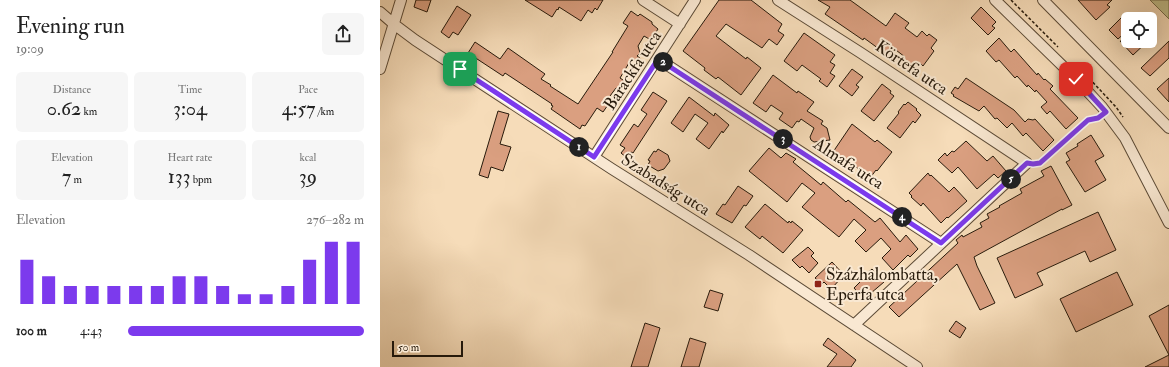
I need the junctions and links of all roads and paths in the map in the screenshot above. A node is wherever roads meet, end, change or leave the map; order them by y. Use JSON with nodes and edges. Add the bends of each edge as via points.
{"nodes":[{"id":1,"x":401,"y":0,"type":"edge"},
{"id":2,"x":643,"y":0,"type":"edge"},
{"id":3,"x":696,"y":0,"type":"edge"},
{"id":4,"x":778,"y":0,"type":"edge"},
{"id":5,"x":995,"y":0,"type":"edge"},
{"id":6,"x":1043,"y":0,"type":"edge"},
{"id":7,"x":380,"y":12,"type":"edge"},
{"id":8,"x":680,"y":24,"type":"junction"},
{"id":9,"x":394,"y":25,"type":"junction"},
{"id":10,"x":658,"y":59,"type":"junction"},
{"id":11,"x":380,"y":69,"type":"edge"},
{"id":12,"x":1106,"y":112,"type":"junction"},
{"id":13,"x":1169,"y":128,"type":"edge"},
{"id":14,"x":594,"y":157,"type":"junction"},
{"id":15,"x":1027,"y":163,"type":"junction"},
{"id":16,"x":1169,"y":223,"type":"edge"},
{"id":17,"x":941,"y":243,"type":"junction"},
{"id":18,"x":854,"y":325,"type":"junction"},
{"id":19,"x":917,"y":367,"type":"edge"}],
"edges":[{"from":1,"to":9,"type":"street"},
{"from":2,"to":8,"type":"street"},
{"from":3,"to":8,"type":"street","name":"Barackfa utca"},
{"from":4,"to":15,"type":"street","name":"Körtefa utca"},
{"from":5,"to":12,"type":"street"},
{"from":6,"to":13,"type":"street"},
{"from":7,"to":9,"type":"street","name":"Szabadság utca"},
{"from":8,"to":10,"type":"street","name":"Barackfa utca"},
{"from":9,"to":11,"type":"street"},
{"from":9,"to":14,"type":"street","name":"Szabadság utca"},
{"from":10,"to":14,"type":"street","name":"Barackfa utca"},
{"from":10,"to":17,"type":"street","name":"Almafa utca"},
{"from":12,"to":15,"type":"path","via":[[1098,118],[1088,120],[1040,163]]},
{"from":12,"to":16,"type":"street","via":[[1125,138]]},
{"from":14,"to":18,"type":"street","name":"Szabadság utca"},
{"from":15,"to":17,"type":"street"},
{"from":17,"to":18,"type":"street"},
{"from":18,"to":19,"type":"street","name":"Szabadság utca"}]}
